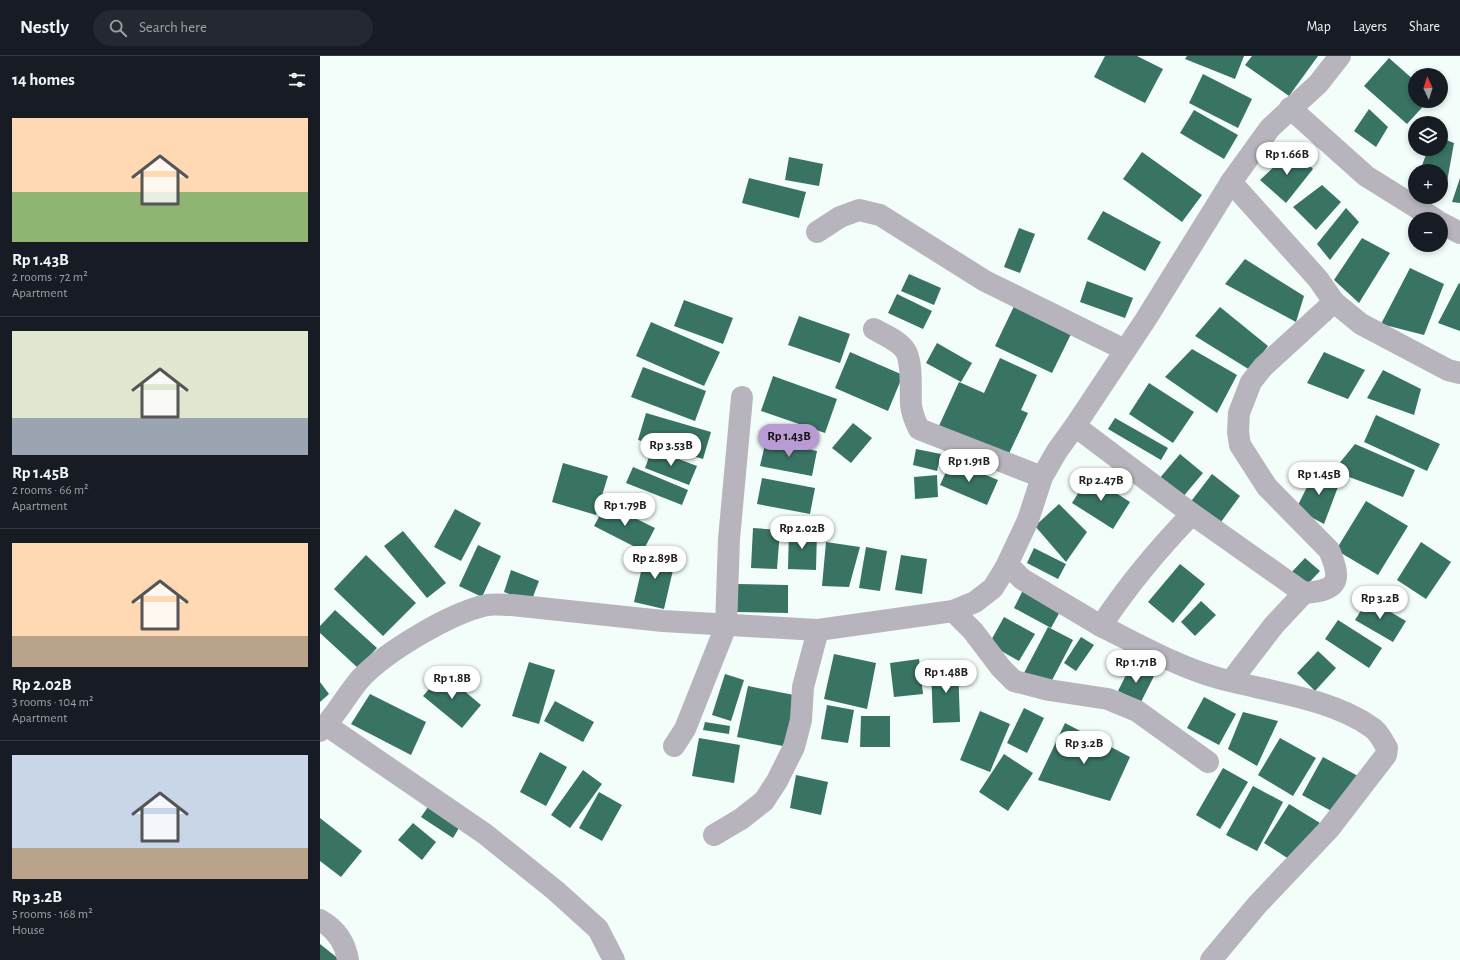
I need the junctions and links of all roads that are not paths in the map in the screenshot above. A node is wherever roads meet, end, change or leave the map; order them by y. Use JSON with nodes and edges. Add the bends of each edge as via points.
{"nodes":[{"id":1,"x":1340,"y":56,"type":"edge"},
{"id":2,"x":1290,"y":108,"type":"junction"},
{"id":3,"x":1232,"y":182,"type":"junction"},
{"id":4,"x":1424,"y":212,"type":"edge"},
{"id":5,"x":1448,"y":227,"type":"edge"},
{"id":6,"x":817,"y":232,"type":"dead end"},
{"id":7,"x":1460,"y":233,"type":"edge"},
{"id":8,"x":1334,"y":302,"type":"junction"},
{"id":9,"x":874,"y":329,"type":"dead end"},
{"id":10,"x":1125,"y":350,"type":"junction"},
{"id":11,"x":1460,"y":373,"type":"edge"},
{"id":12,"x":742,"y":397,"type":"dead end"},
{"id":13,"x":1075,"y":426,"type":"junction"},
{"id":14,"x":1042,"y":477,"type":"junction"},
{"id":15,"x":1192,"y":514,"type":"junction"},
{"id":16,"x":1006,"y":567,"type":"junction"},
{"id":17,"x":1304,"y":593,"type":"junction"},
{"id":18,"x":953,"y":611,"type":"junction"},
{"id":19,"x":726,"y":626,"type":"junction"},
{"id":20,"x":1101,"y":626,"type":"junction"},
{"id":21,"x":818,"y":630,"type":"junction"},
{"id":22,"x":1230,"y":681,"type":"junction"},
{"id":23,"x":323,"y":728,"type":"edge"},
{"id":24,"x":674,"y":746,"type":"dead end"},
{"id":25,"x":1208,"y":762,"type":"dead end"},
{"id":26,"x":714,"y":835,"type":"dead end"},
{"id":27,"x":320,"y":920,"type":"edge"},
{"id":28,"x":348,"y":960,"type":"edge"},
{"id":29,"x":614,"y":960,"type":"edge"},
{"id":30,"x":1211,"y":960,"type":"edge"}],
"edges":[{"from":1,"to":2,"type":"street","via":[[1318,84]]},
{"from":2,"to":3,"type":"street","via":[[1270,128]]},
{"from":2,"to":4,"type":"street","via":[[1366,176]]},
{"from":3,"to":8,"type":"street","via":[[1318,279]]},
{"from":3,"to":10,"type":"street"},
{"from":5,"to":7,"type":"street"},
{"from":6,"to":10,"type":"street","via":[[840,217],[859,210],[880,215],[985,281]]},
{"from":8,"to":11,"type":"street","via":[[1361,324],[1448,370]]},
{"from":8,"to":17,"type":"street","via":[[1263,367],[1251,382],[1238,414],[1240,445],[1246,456],[1267,487],[1328,550],[1334,562],[1336,577],[1333,585],[1324,591]]},
{"from":9,"to":14,"type":"street","via":[[900,344],[906,351],[910,365],[911,407],[919,429]]},
{"from":10,"to":13,"type":"street"},
{"from":12,"to":19,"type":"street","via":[[729,539]]},
{"from":13,"to":14,"type":"street"},
{"from":13,"to":15,"type":"street"},
{"from":14,"to":16,"type":"street","via":[[1028,520]]},
{"from":15,"to":17,"type":"street"},
{"from":15,"to":20,"type":"street","via":[[1148,561]]},
{"from":16,"to":18,"type":"street","via":[[993,588],[975,602]]},
{"from":16,"to":20,"type":"street"},
{"from":17,"to":22,"type":"street","via":[[1266,635]]},
{"from":18,"to":21,"type":"street"},
{"from":18,"to":25,"type":"street","via":[[973,631],[1000,668],[1014,681],[1049,690],[1108,699],[1137,712]]},
{"from":19,"to":21,"type":"street"},
{"from":19,"to":23,"type":"street","via":[[512,605],[488,605],[461,613],[382,660],[362,678]]},
{"from":19,"to":24,"type":"street","via":[[684,729]]},
{"from":20,"to":22,"type":"street","via":[[1165,657]]},
{"from":21,"to":26,"type":"street","via":[[803,687],[801,720],[794,746],[777,781],[764,801],[741,820]]},
{"from":22,"to":30,"type":"street","via":[[1305,699],[1348,714],[1372,727],[1387,748],[1386,755],[1329,829],[1257,905]]},
{"from":23,"to":29,"type":"street","via":[[485,834],[556,891],[598,929]]},
{"from":27,"to":28,"type":"street","via":[[337,932]]}]}
